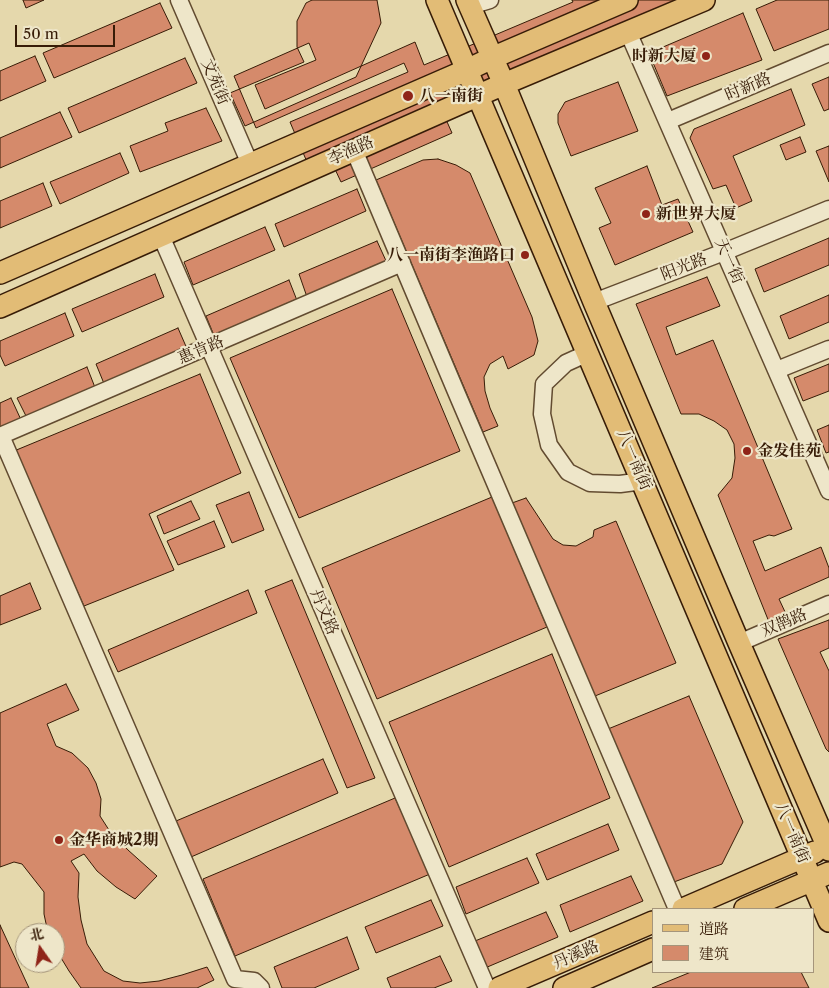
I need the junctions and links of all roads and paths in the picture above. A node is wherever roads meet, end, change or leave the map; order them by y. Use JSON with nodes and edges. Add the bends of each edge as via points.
{"nodes":[{"id":1,"x":180,"y":0,"type":"edge"},
{"id":2,"x":438,"y":0,"type":"edge"},
{"id":3,"x":490,"y":0,"type":"edge"},
{"id":4,"x":627,"y":0,"type":"edge"},
{"id":5,"x":704,"y":0,"type":"edge"},
{"id":6,"x":469,"y":3,"type":"edge"},
{"id":7,"x":628,"y":32,"type":"junction"},
{"id":8,"x":829,"y":53,"type":"edge"},
{"id":9,"x":492,"y":58,"type":"junction"},
{"id":10,"x":467,"y":70,"type":"junction"},
{"id":11,"x":504,"y":84,"type":"junction"},
{"id":12,"x":479,"y":95,"type":"junction"},
{"id":13,"x":668,"y":121,"type":"junction"},
{"id":14,"x":354,"y":150,"type":"junction"},
{"id":15,"x":250,"y":164,"type":"junction"},
{"id":16,"x":829,"y":209,"type":"edge"},
{"id":17,"x":162,"y":236,"type":"junction"},
{"id":18,"x":724,"y":252,"type":"junction"},
{"id":19,"x":402,"y":263,"type":"junction"},
{"id":20,"x":0,"y":273,"type":"edge"},
{"id":21,"x":594,"y":302,"type":"junction"},
{"id":22,"x":0,"y":307,"type":"edge"},
{"id":23,"x":209,"y":346,"type":"junction"},
{"id":24,"x":829,"y":349,"type":"edge"},
{"id":25,"x":588,"y":353,"type":"junction"},
{"id":26,"x":777,"y":370,"type":"junction"},
{"id":27,"x":1,"y":436,"type":"edge"},
{"id":28,"x":643,"y":481,"type":"junction"},
{"id":29,"x":829,"y":491,"type":"edge"},
{"id":30,"x":829,"y":604,"type":"edge"},
{"id":31,"x":739,"y":643,"type":"junction"},
{"id":32,"x":829,"y":848,"type":"edge"},
{"id":33,"x":802,"y":858,"type":"junction"},
{"id":34,"x":820,"y":877,"type":"edge"},
{"id":35,"x":677,"y":908,"type":"edge"},
{"id":36,"x":685,"y":908,"type":"edge"},
{"id":37,"x":747,"y":908,"type":"edge"},
{"id":38,"x":829,"y":921,"type":"edge"},
{"id":39,"x":652,"y":922,"type":"edge"},
{"id":40,"x":652,"y":949,"type":"edge"},
{"id":41,"x":261,"y":988,"type":"edge"},
{"id":42,"x":487,"y":988,"type":"edge"},
{"id":43,"x":499,"y":988,"type":"edge"},
{"id":44,"x":564,"y":988,"type":"edge"}],
"edges":[{"from":1,"to":15,"type":"street","name":"文苑街"},
{"from":2,"to":10,"type":"main road","name":"八一南街"},
{"from":3,"to":6,"type":"street"},
{"from":4,"to":9,"type":"main road","name":"李渔路"},
{"from":5,"to":7,"type":"main road","name":"李渔路"},
{"from":6,"to":9,"type":"main road","name":"八一南街"},
{"from":7,"to":11,"type":"main road","name":"李渔路"},
{"from":7,"to":13,"type":"street","name":"天一街"},
{"from":8,"to":13,"type":"street","name":"时新路"},
{"from":9,"to":10,"type":"main road","name":"李渔路"},
{"from":9,"to":11,"type":"main road","name":"八一南街"},
{"from":10,"to":12,"type":"main road","name":"八一南街"},
{"from":10,"to":15,"type":"main road","name":"李渔路"},
{"from":11,"to":12,"type":"main road","name":"李渔路"},
{"from":11,"to":21,"type":"main road","name":"八一南街"},
{"from":12,"to":14,"type":"main road","name":"李渔路"},
{"from":12,"to":25,"type":"main road","name":"八一南街"},
{"from":13,"to":18,"type":"street","name":"天一街"},
{"from":14,"to":17,"type":"main road","name":"李渔路"},
{"from":14,"to":19,"type":"street"},
{"from":15,"to":20,"type":"main road","name":"李渔路"},
{"from":16,"to":18,"type":"street","name":"阳光路"},
{"from":17,"to":22,"type":"main road","name":"李渔路"},
{"from":17,"to":23,"type":"street","name":"丹文路"},
{"from":18,"to":21,"type":"street","name":"阳光路"},
{"from":18,"to":26,"type":"street","name":"天一街"},
{"from":19,"to":23,"type":"street","name":"惠肯路"},
{"from":19,"to":35,"type":"street"},
{"from":21,"to":31,"type":"main road","name":"八一南街"},
{"from":23,"to":27,"type":"street","name":"惠肯路"},
{"from":23,"to":42,"type":"street","name":"丹文路"},
{"from":24,"to":26,"type":"street"},
{"from":25,"to":28,"type":"main road","name":"八一南街"},
{"from":25,"to":28,"type":"street","via":[[566,363],[544,384],[542,414],[549,445],[568,472],[590,483]]},
{"from":26,"to":29,"type":"street","name":"天一街"},
{"from":27,"to":41,"type":"street","via":[[235,979],[254,981]]},
{"from":28,"to":33,"type":"main road","name":"八一南街"},
{"from":30,"to":31,"type":"street","name":"双鹊路"},
{"from":31,"to":32,"type":"main road","name":"八一南街"},
{"from":32,"to":33,"type":"main road"},
{"from":33,"to":34,"type":"main road","name":"八一南街"},
{"from":33,"to":36,"type":"main road"},
{"from":34,"to":37,"type":"main road"},
{"from":34,"to":38,"type":"main road","name":"八一南街"},
{"from":39,"to":43,"type":"main road","name":"丹溪路"},
{"from":40,"to":44,"type":"main road","name":"丹溪路"}]}
